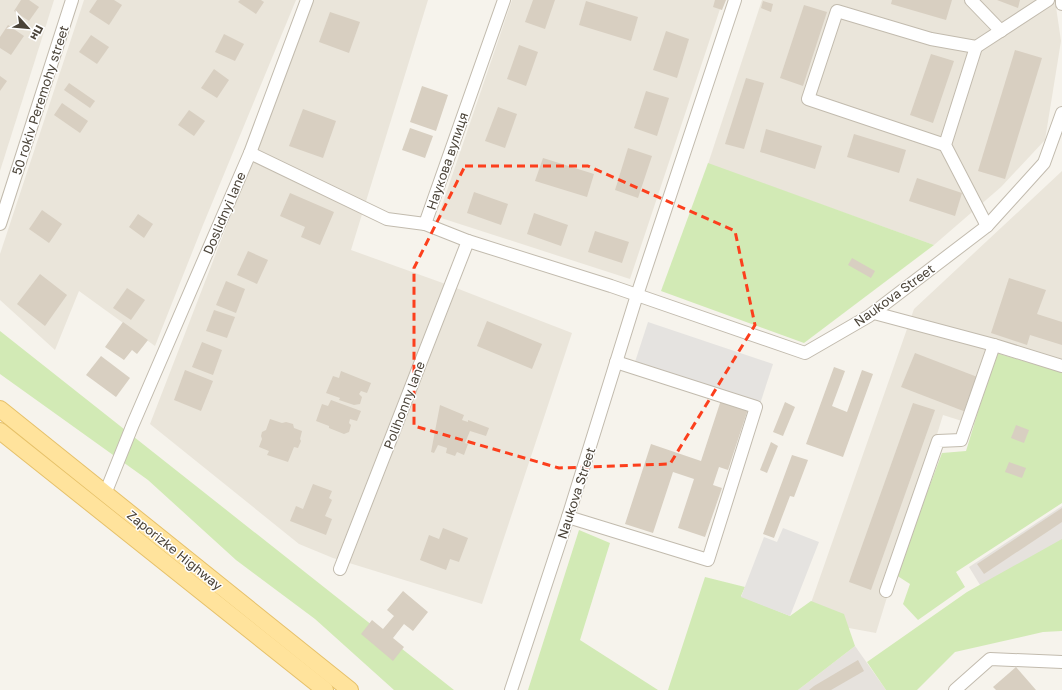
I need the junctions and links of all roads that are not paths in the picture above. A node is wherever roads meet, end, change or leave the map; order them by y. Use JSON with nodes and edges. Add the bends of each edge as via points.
{"nodes":[{"id":1,"x":72,"y":0,"type":"edge"},
{"id":2,"x":307,"y":0,"type":"edge"},
{"id":3,"x":504,"y":0,"type":"edge"},
{"id":4,"x":735,"y":0,"type":"edge"},
{"id":5,"x":971,"y":0,"type":"edge"},
{"id":6,"x":1048,"y":0,"type":"edge"},
{"id":7,"x":1062,"y":0,"type":"edge"},
{"id":8,"x":1062,"y":4,"type":"edge"},
{"id":9,"x":1001,"y":31,"type":"junction"},
{"id":10,"x":976,"y":47,"type":"junction"},
{"id":11,"x":1062,"y":113,"type":"edge"},
{"id":12,"x":944,"y":145,"type":"junction"},
{"id":13,"x":250,"y":153,"type":"junction"},
{"id":14,"x":0,"y":224,"type":"edge"},
{"id":15,"x":425,"y":224,"type":"junction"},
{"id":16,"x":987,"y":226,"type":"junction"},
{"id":17,"x":468,"y":241,"type":"junction"},
{"id":18,"x":637,"y":295,"type":"junction"},
{"id":19,"x":874,"y":313,"type":"junction"},
{"id":20,"x":994,"y":345,"type":"junction"},
{"id":21,"x":616,"y":362,"type":"junction"},
{"id":22,"x":1062,"y":366,"type":"edge"},
{"id":23,"x":0,"y":410,"type":"edge"},
{"id":24,"x":0,"y":431,"type":"edge"},
{"id":25,"x":105,"y":494,"type":"junction"},
{"id":26,"x":568,"y":518,"type":"junction"},
{"id":27,"x":340,"y":570,"type":"dead end"},
{"id":28,"x":886,"y":591,"type":"dead end"},
{"id":29,"x":1062,"y":662,"type":"edge"},
{"id":30,"x":325,"y":690,"type":"edge"},
{"id":31,"x":350,"y":690,"type":"edge"},
{"id":32,"x":511,"y":690,"type":"edge"},
{"id":33,"x":955,"y":690,"type":"edge"}],
"edges":[{"from":1,"to":14,"type":"street","name":"50 rokiv Peremohy street"},
{"from":2,"to":13,"type":"street","name":"Doslidnyi lane"},
{"from":3,"to":15,"type":"street","name":"Наукова вулиця"},
{"from":4,"to":18,"type":"street","name":"Naukova Street"},
{"from":5,"to":9,"type":"street"},
{"from":6,"to":9,"type":"street"},
{"from":7,"to":8,"type":"street"},
{"from":9,"to":10,"type":"street"},
{"from":10,"to":12,"type":"street"},
{"from":10,"to":12,"type":"street","via":[[931,39],[837,11],[808,99]]},
{"from":11,"to":16,"type":"street","name":"Naukova Street","via":[[1044,163]]},
{"from":12,"to":16,"type":"street"},
{"from":13,"to":15,"type":"street","via":[[387,219]]},
{"from":13,"to":25,"type":"street","name":"Doslidnyi lane"},
{"from":15,"to":17,"type":"street","name":"Наукова вулиця"},
{"from":16,"to":19,"type":"street","name":"Naukova Street"},
{"from":17,"to":18,"type":"street","name":"Наукова вулиця"},
{"from":17,"to":27,"type":"street","name":"Polihonny lane"},
{"from":18,"to":19,"type":"street","name":"Naukova Street","via":[[805,353]]},
{"from":18,"to":21,"type":"street","name":"Naukova Street"},
{"from":19,"to":20,"type":"street"},
{"from":20,"to":22,"type":"street"},
{"from":20,"to":28,"type":"street","via":[[961,440],[938,441]]},
{"from":21,"to":26,"type":"street","name":"Naukova Street"},
{"from":21,"to":26,"type":"street","via":[[756,407],[708,560]]},
{"from":23,"to":25,"type":"main road","name":"Zaporizke Highway"},
{"from":24,"to":30,"type":"main road","name":"Zaporizke Highway"},
{"from":25,"to":31,"type":"main road","name":"Zaporizke Highway"},
{"from":26,"to":32,"type":"street","name":"Naukova Street"},
{"from":29,"to":33,"type":"street","via":[[990,659]]}]}
